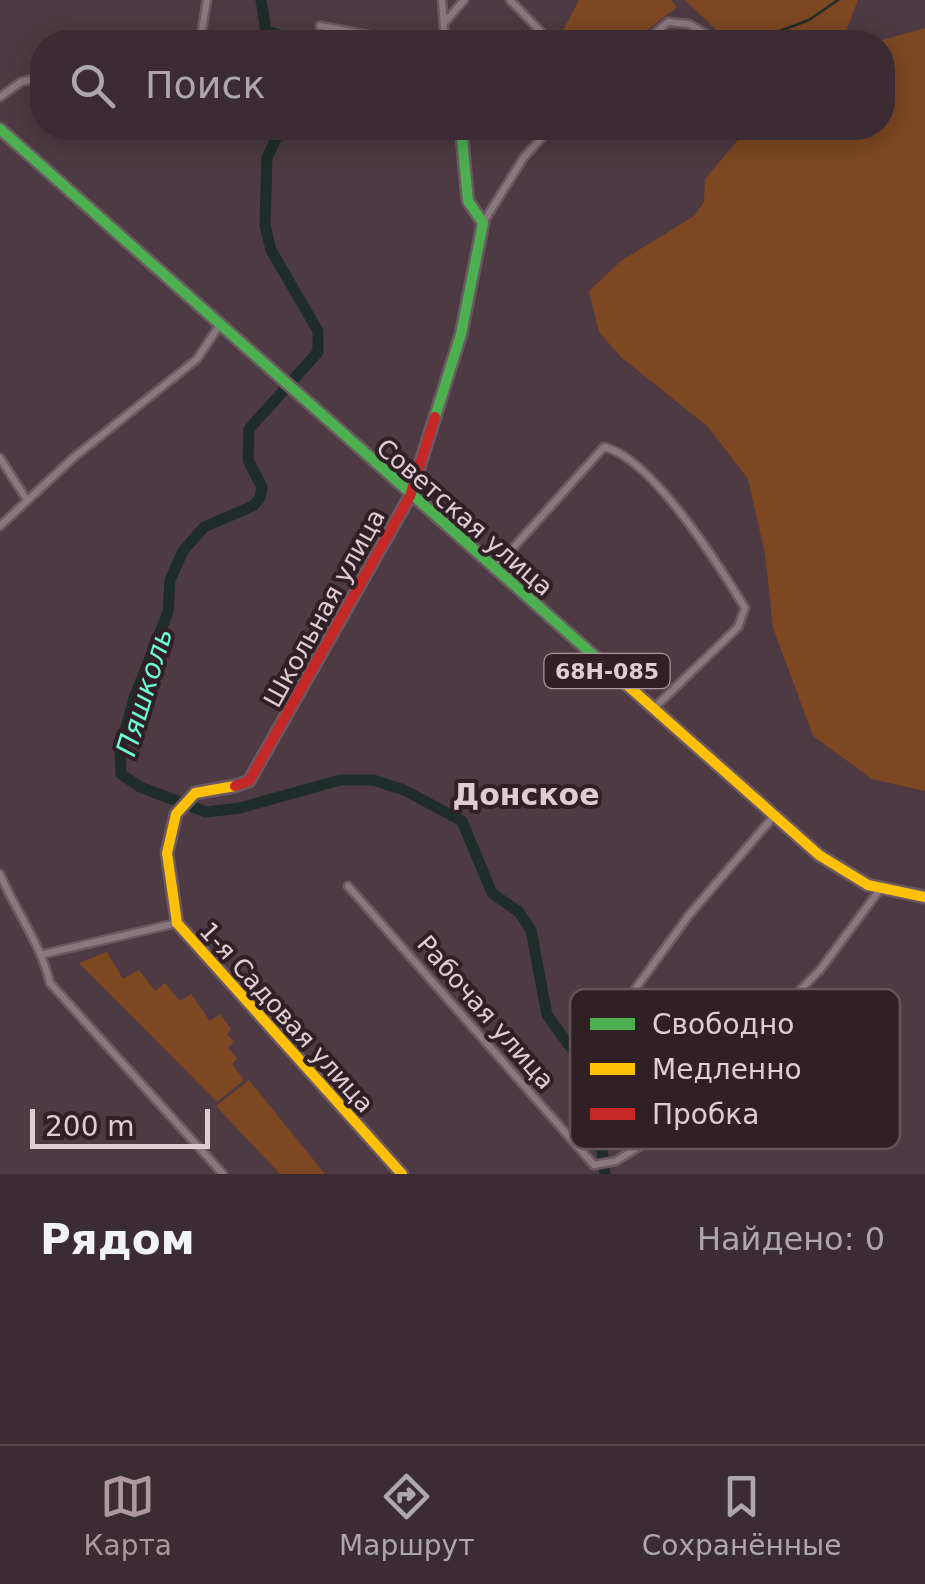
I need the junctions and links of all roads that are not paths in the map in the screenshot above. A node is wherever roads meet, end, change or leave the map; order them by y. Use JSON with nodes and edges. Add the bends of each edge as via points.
{"nodes":[{"id":1,"x":207,"y":0,"type":"edge"},
{"id":2,"x":442,"y":0,"type":"edge"},
{"id":3,"x":464,"y":0,"type":"edge"},
{"id":4,"x":510,"y":0,"type":"edge"},
{"id":5,"x":446,"y":22,"type":"junction"},
{"id":6,"x":320,"y":26,"type":"dead end"},
{"id":7,"x":202,"y":30,"type":"edge"},
{"id":8,"x":342,"y":30,"type":"edge"},
{"id":9,"x":446,"y":30,"type":"edge"},
{"id":10,"x":539,"y":30,"type":"edge"},
{"id":11,"x":659,"y":30,"type":"edge"},
{"id":12,"x":699,"y":30,"type":"edge"},
{"id":13,"x":30,"y":80,"type":"edge"},
{"id":14,"x":0,"y":97,"type":"edge"},
{"id":15,"x":0,"y":129,"type":"edge"},
{"id":16,"x":462,"y":140,"type":"edge"},
{"id":17,"x":540,"y":140,"type":"edge"},
{"id":18,"x":483,"y":223,"type":"junction"},
{"id":19,"x":219,"y":326,"type":"junction"},
{"id":20,"x":0,"y":458,"type":"edge"},
{"id":21,"x":410,"y":496,"type":"junction"},
{"id":22,"x":27,"y":500,"type":"junction"},
{"id":23,"x":0,"y":526,"type":"edge"},
{"id":24,"x":494,"y":569,"type":"junction"},
{"id":25,"x":652,"y":710,"type":"junction"},
{"id":26,"x":176,"y":814,"type":"joint"},
{"id":27,"x":774,"y":816,"type":"junction"},
{"id":28,"x":0,"y":874,"type":"edge"},
{"id":29,"x":348,"y":886,"type":"dead end"},
{"id":30,"x":881,"y":888,"type":"junction"},
{"id":31,"x":925,"y":897,"type":"edge"},
{"id":32,"x":177,"y":923,"type":"junction"},
{"id":33,"x":44,"y":954,"type":"junction"},
{"id":34,"x":635,"y":989,"type":"edge"},
{"id":35,"x":801,"y":989,"type":"edge"},
{"id":36,"x":570,"y":1143,"type":"edge"},
{"id":37,"x":575,"y":1149,"type":"edge"},
{"id":38,"x":635,"y":1149,"type":"edge"},
{"id":39,"x":593,"y":1170,"type":"edge"},
{"id":40,"x":223,"y":1174,"type":"edge"},
{"id":41,"x":402,"y":1174,"type":"edge"}],
"edges":[{"from":1,"to":7,"type":"street"},
{"from":2,"to":5,"type":"street"},
{"from":3,"to":5,"type":"street"},
{"from":4,"to":10,"type":"street"},
{"from":5,"to":9,"type":"street"},
{"from":6,"to":8,"type":"street"},
{"from":11,"to":12,"type":"street","via":[[668,22]]},
{"from":13,"to":14,"type":"street"},
{"from":15,"to":19,"type":"street","name":"Советская улица","number":"68Н-085"},
{"from":16,"to":18,"type":"street","via":[[468,201]]},
{"from":17,"to":18,"type":"street","name":"Школьная улица"},
{"from":18,"to":21,"type":"street","name":"Школьная улица","via":[[461,334]]},
{"from":19,"to":21,"type":"street","name":"Советская улица","number":"68Н-085"},
{"from":19,"to":22,"type":"street","via":[[197,359]]},
{"from":20,"to":22,"type":"street"},
{"from":21,"to":24,"type":"street","name":"Советская улица","number":"68Н-085"},
{"from":21,"to":26,"type":"street","name":"Школьная улица","via":[[249,781],[195,793]]},
{"from":22,"to":23,"type":"street"},
{"from":24,"to":25,"type":"street","name":"Советская улица","number":"68Н-085"},
{"from":24,"to":25,"type":"street","via":[[604,447],[660,490],[690,523],[745,608],[738,627]]},
{"from":25,"to":27,"type":"street","name":"Советская улица","number":"68Н-085"},
{"from":26,"to":32,"type":"street","name":"1-я Садовая улица","via":[[167,877]]},
{"from":27,"to":30,"type":"street","name":"Советская улица","number":"68Н-085","via":[[830,864]]},
{"from":27,"to":34,"type":"street"},
{"from":28,"to":33,"type":"street","via":[[16,914]]},
{"from":29,"to":36,"type":"street","name":"Рабочая улица"},
{"from":30,"to":31,"type":"street","name":"Советская улица","number":"68Н-085"},
{"from":30,"to":35,"type":"street"},
{"from":32,"to":33,"type":"street"},
{"from":32,"to":41,"type":"street","name":"1-я Садовая улица"},
{"from":33,"to":40,"type":"street","via":[[50,983]]},
{"from":37,"to":39,"type":"street","name":"Рабочая улица"},
{"from":38,"to":39,"type":"street"}]}
